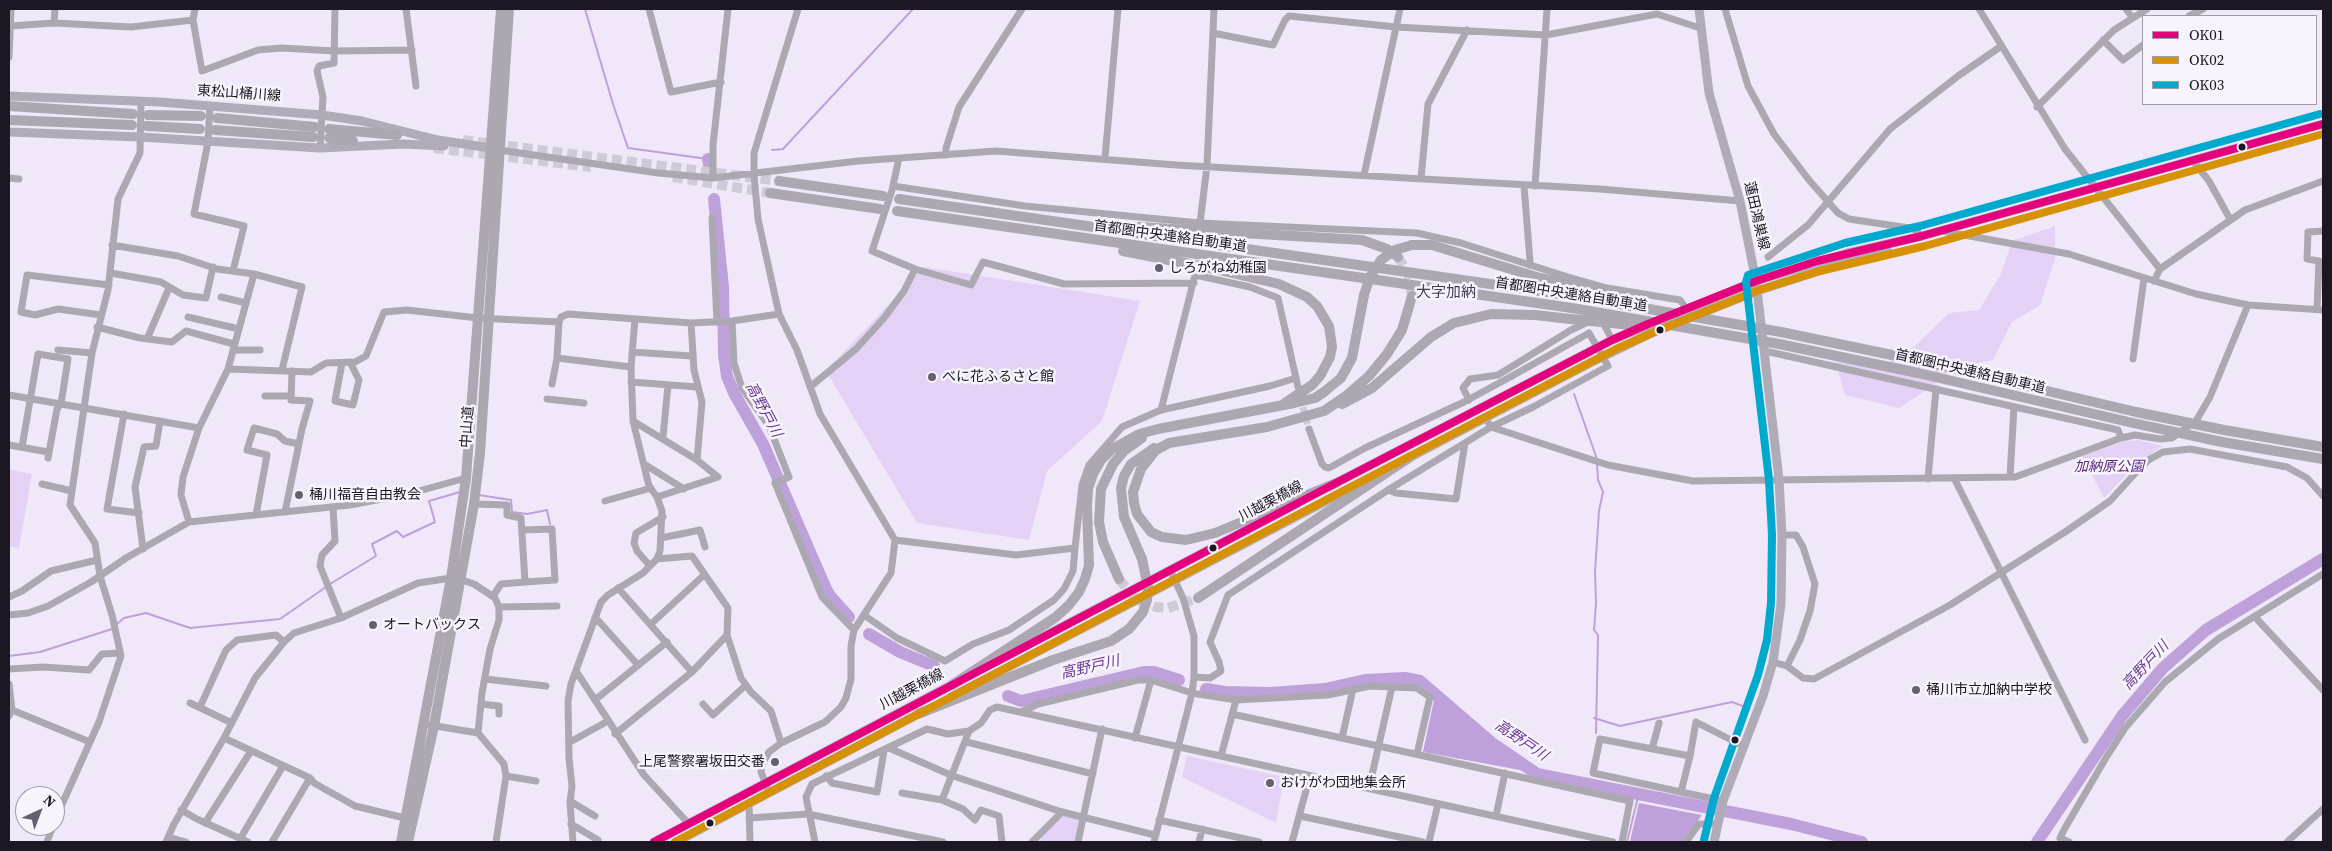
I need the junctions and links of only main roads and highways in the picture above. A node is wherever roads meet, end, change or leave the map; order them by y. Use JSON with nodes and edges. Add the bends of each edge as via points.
{"nodes":[{"id":1,"x":501,"y":9,"type":"edge"},
{"id":2,"x":510,"y":9,"type":"edge"},
{"id":3,"x":1699,"y":9,"type":"edge"},
{"id":4,"x":9,"y":96,"type":"edge"},
{"id":5,"x":9,"y":106,"type":"edge"},
{"id":6,"x":133,"y":114,"type":"dead end"},
{"id":7,"x":148,"y":115,"type":"dead end"},
{"id":8,"x":201,"y":116,"type":"dead end"},
{"id":9,"x":217,"y":118,"type":"dead end"},
{"id":10,"x":9,"y":120,"type":"edge"},
{"id":11,"x":2323,"y":124,"type":"edge"},
{"id":12,"x":132,"y":125,"type":"dead end"},
{"id":13,"x":147,"y":126,"type":"dead end"},
{"id":14,"x":200,"y":129,"type":"dead end"},
{"id":15,"x":215,"y":130,"type":"dead end"},
{"id":16,"x":9,"y":132,"type":"edge"},
{"id":17,"x":397,"y":135,"type":"dead end"},
{"id":18,"x":353,"y":141,"type":"dead end"},
{"id":19,"x":464,"y":145,"type":"junction"},
{"id":20,"x":495,"y":149,"type":"junction"},
{"id":21,"x":780,"y":181,"type":"tunnel mouth"},
{"id":22,"x":770,"y":193,"type":"tunnel mouth"},
{"id":23,"x":883,"y":196,"type":"dead end"},
{"id":24,"x":899,"y":198,"type":"dead end"},
{"id":25,"x":880,"y":209,"type":"dead end"},
{"id":26,"x":897,"y":211,"type":"dead end"},
{"id":27,"x":1047,"y":220,"type":"junction"},
{"id":28,"x":1022,"y":230,"type":"junction"},
{"id":29,"x":1398,"y":257,"type":"tunnel mouth"},
{"id":30,"x":1757,"y":286,"type":"junction"},
{"id":31,"x":1576,"y":291,"type":"junction"},
{"id":32,"x":1412,"y":296,"type":"tunnel mouth"},
{"id":33,"x":1713,"y":332,"type":"junction"},
{"id":34,"x":1280,"y":406,"type":"junction"},
{"id":35,"x":1324,"y":411,"type":"junction"},
{"id":36,"x":1158,"y":429,"type":"junction"},
{"id":37,"x":1169,"y":443,"type":"junction"},
{"id":38,"x":2323,"y":447,"type":"edge"},
{"id":39,"x":1410,"y":457,"type":"junction"},
{"id":40,"x":2323,"y":459,"type":"edge"},
{"id":41,"x":1336,"y":483,"type":"junction"},
{"id":42,"x":455,"y":578,"type":"junction"},
{"id":43,"x":1119,"y":579,"type":"tunnel mouth"},
{"id":44,"x":1198,"y":598,"type":"tunnel mouth"},
{"id":45,"x":952,"y":685,"type":"junction"},
{"id":46,"x":918,"y":714,"type":"junction"},
{"id":47,"x":401,"y":842,"type":"edge"},
{"id":48,"x":408,"y":842,"type":"edge"},
{"id":49,"x":654,"y":842,"type":"edge"},
{"id":50,"x":676,"y":842,"type":"edge"},
{"id":51,"x":1714,"y":842,"type":"edge"}],
"edges":[{"from":1,"to":20,"type":"highway","name":"中山道"},
{"from":2,"to":20,"type":"highway","name":"中山道"},
{"from":3,"to":30,"type":"main road","name":"蓮田鴻巣線","via":[[1709,93],[1740,201]]},
{"from":4,"to":19,"type":"main road","name":"東松山桶川線","via":[[141,101],[322,114]]},
{"from":5,"to":6,"type":"highway"},
{"from":7,"to":8,"type":"highway"},
{"from":9,"to":15,"type":"highway","via":[[314,132]]},
{"from":10,"to":12,"type":"highway"},
{"from":11,"to":30,"type":"main road","name":"川越栗橋線","via":[[1942,231],[1848,253]]},
{"from":13,"to":14,"type":"highway"},
{"from":16,"to":19,"type":"main road","name":"東松山桶川線","via":[[320,148]]},
{"from":17,"to":18,"type":"highway","via":[[329,134]]},
{"from":19,"to":20,"type":"main road","name":"東松山桶川線"},
{"from":20,"to":42,"type":"highway","name":"中山道"},
{"from":20,"to":42,"type":"highway","name":"中山道","via":[[480,453],[474,504]]},
{"from":21,"to":23,"type":"highway"},
{"from":22,"to":25,"type":"highway"},
{"from":24,"to":27,"type":"highway","name":"首都圏中央連絡自動車道"},
{"from":26,"to":28,"type":"highway","name":"首都圏中央連絡自動車道"},
{"from":27,"to":29,"type":"highway","via":[[1362,240],[1387,249]]},
{"from":27,"to":31,"type":"highway","name":"首都圏中央連絡自動車道"},
{"from":28,"to":33,"type":"highway","name":"首都圏中央連絡自動車道","bridge":true,"via":[[1572,308]]},
{"from":28,"to":34,"type":"highway","via":[[1251,277],[1279,284],[1307,297],[1324,315],[1329,326],[1330,357],[1312,385]]},
{"from":30,"to":39,"type":"main road","name":"川越栗橋線","via":[[1617,349]]},
{"from":30,"to":41,"type":"main road","name":"川越栗橋線","via":[[1686,308],[1612,340]]},
{"from":30,"to":51,"type":"main road","name":"蓮田鴻巣線","via":[[1779,479],[1781,604],[1773,662],[1723,801]]},
{"from":31,"to":34,"type":"highway","bridge":true,"via":[[1441,247],[1412,245],[1395,250],[1381,260],[1370,277],[1356,346],[1347,369],[1333,386],[1315,398]]},
{"from":31,"to":38,"type":"highway","name":"首都圏中央連絡自動車道","bridge":true,"via":[[1921,361],[2154,415]]},
{"from":32,"to":35,"type":"highway","via":[[1402,330],[1387,354],[1358,386]]},
{"from":33,"to":35,"type":"highway","bridge":true,"via":[[1535,315],[1491,314],[1466,318],[1431,337],[1372,388]]},
{"from":33,"to":40,"type":"highway","name":"首都圏中央連絡自動車道","bridge":true,"via":[[1918,373],[2195,436]]},
{"from":34,"to":36,"type":"highway"},
{"from":35,"to":37,"type":"highway","via":[[1267,427]]},
{"from":36,"to":43,"type":"highway","via":[[1124,451],[1101,488],[1099,522],[1103,542]]},
{"from":36,"to":45,"type":"highway","via":[[1139,434],[1112,449],[1093,474],[1086,507],[1089,565],[1086,579],[1069,605],[1056,617]]},
{"from":37,"to":41,"type":"highway","via":[[1156,450],[1140,469],[1133,492],[1143,524],[1162,538],[1186,540],[1208,536]]},
{"from":37,"to":46,"type":"highway","bridge":true,"via":[[1142,454],[1124,476],[1121,502],[1124,517],[1142,558],[1148,587],[1143,612],[1129,629],[1110,641]]},
{"from":39,"to":44,"type":"highway"},
{"from":39,"to":46,"type":"main road","name":"川越栗橋線"},
{"from":41,"to":45,"type":"main road","name":"川越栗橋線"},
{"from":42,"to":47,"type":"highway","name":"中山道","via":[[422,724]]},
{"from":42,"to":48,"type":"highway","name":"中山道","via":[[434,726]]},
{"from":45,"to":49,"type":"main road","name":"川越栗橋線"},
{"from":46,"to":50,"type":"main road","name":"川越栗橋線"}]}
